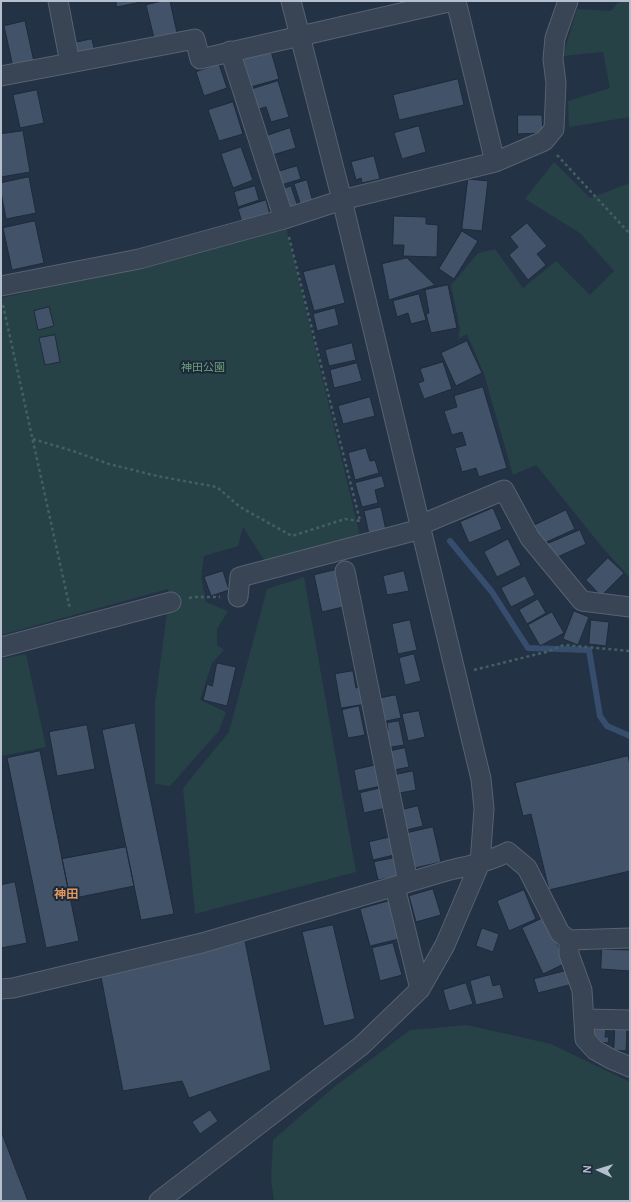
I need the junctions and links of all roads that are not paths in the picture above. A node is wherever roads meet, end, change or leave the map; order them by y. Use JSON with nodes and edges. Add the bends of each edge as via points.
{"nodes":[{"id":1,"x":58,"y":1,"type":"edge"},
{"id":2,"x":291,"y":1,"type":"edge"},
{"id":3,"x":455,"y":1,"type":"edge"},
{"id":4,"x":568,"y":1,"type":"edge"},
{"id":5,"x":300,"y":36,"type":"junction"},
{"id":6,"x":230,"y":52,"type":"junction"},
{"id":7,"x":70,"y":63,"type":"junction"},
{"id":8,"x":1,"y":76,"type":"edge"},
{"id":9,"x":495,"y":162,"type":"junction"},
{"id":10,"x":342,"y":200,"type":"junction"},
{"id":11,"x":284,"y":219,"type":"junction"},
{"id":12,"x":2,"y":294,"type":"edge"},
{"id":13,"x":421,"y":527,"type":"junction"},
{"id":14,"x":345,"y":570,"type":"dead end"},
{"id":15,"x":238,"y":597,"type":"road end"},
{"id":16,"x":170,"y":602,"type":"road end"},
{"id":17,"x":630,"y":607,"type":"edge"},
{"id":18,"x":1,"y":647,"type":"edge"},
{"id":19,"x":480,"y":864,"type":"junction"},
{"id":20,"x":402,"y":885,"type":"junction"},
{"id":21,"x":630,"y":938,"type":"edge"},
{"id":22,"x":569,"y":940,"type":"junction"},
{"id":23,"x":1,"y":989,"type":"edge"},
{"id":24,"x":420,"y":989,"type":"junction"},
{"id":25,"x":584,"y":1019,"type":"junction"},
{"id":26,"x":630,"y":1020,"type":"edge"},
{"id":27,"x":630,"y":1067,"type":"edge"},
{"id":28,"x":159,"y":1201,"type":"edge"}],
"edges":[{"from":1,"to":7,"type":"street"},
{"from":2,"to":5,"type":"street"},
{"from":3,"to":5,"type":"street"},
{"from":3,"to":9,"type":"street"},
{"from":4,"to":9,"type":"street","via":[[555,38],[554,130],[544,141]]},
{"from":5,"to":6,"type":"street"},
{"from":5,"to":10,"type":"street"},
{"from":6,"to":7,"type":"street","via":[[200,59],[195,39]]},
{"from":6,"to":11,"type":"street"},
{"from":7,"to":8,"type":"street"},
{"from":9,"to":10,"type":"street"},
{"from":10,"to":11,"type":"street"},
{"from":10,"to":13,"type":"street"},
{"from":11,"to":12,"type":"street"},
{"from":13,"to":15,"type":"street","via":[[240,577]]},
{"from":13,"to":17,"type":"street","via":[[504,490],[530,538],[582,601]]},
{"from":13,"to":19,"type":"street","via":[[481,779],[484,809]]},
{"from":14,"to":20,"type":"street"},
{"from":16,"to":18,"type":"street"},
{"from":19,"to":20,"type":"street","via":[[450,870]]},
{"from":19,"to":22,"type":"street","via":[[508,852],[527,868],[560,933]]},
{"from":19,"to":24,"type":"street","via":[[445,946]]},
{"from":20,"to":23,"type":"street","via":[[202,942]]},
{"from":20,"to":24,"type":"street"},
{"from":21,"to":22,"type":"street"},
{"from":22,"to":25,"type":"street","via":[[569,954],[582,990]]},
{"from":24,"to":28,"type":"street","via":[[361,1046]]},
{"from":25,"to":26,"type":"street"},
{"from":25,"to":27,"type":"street","via":[[585,1039],[595,1050]]}]}
